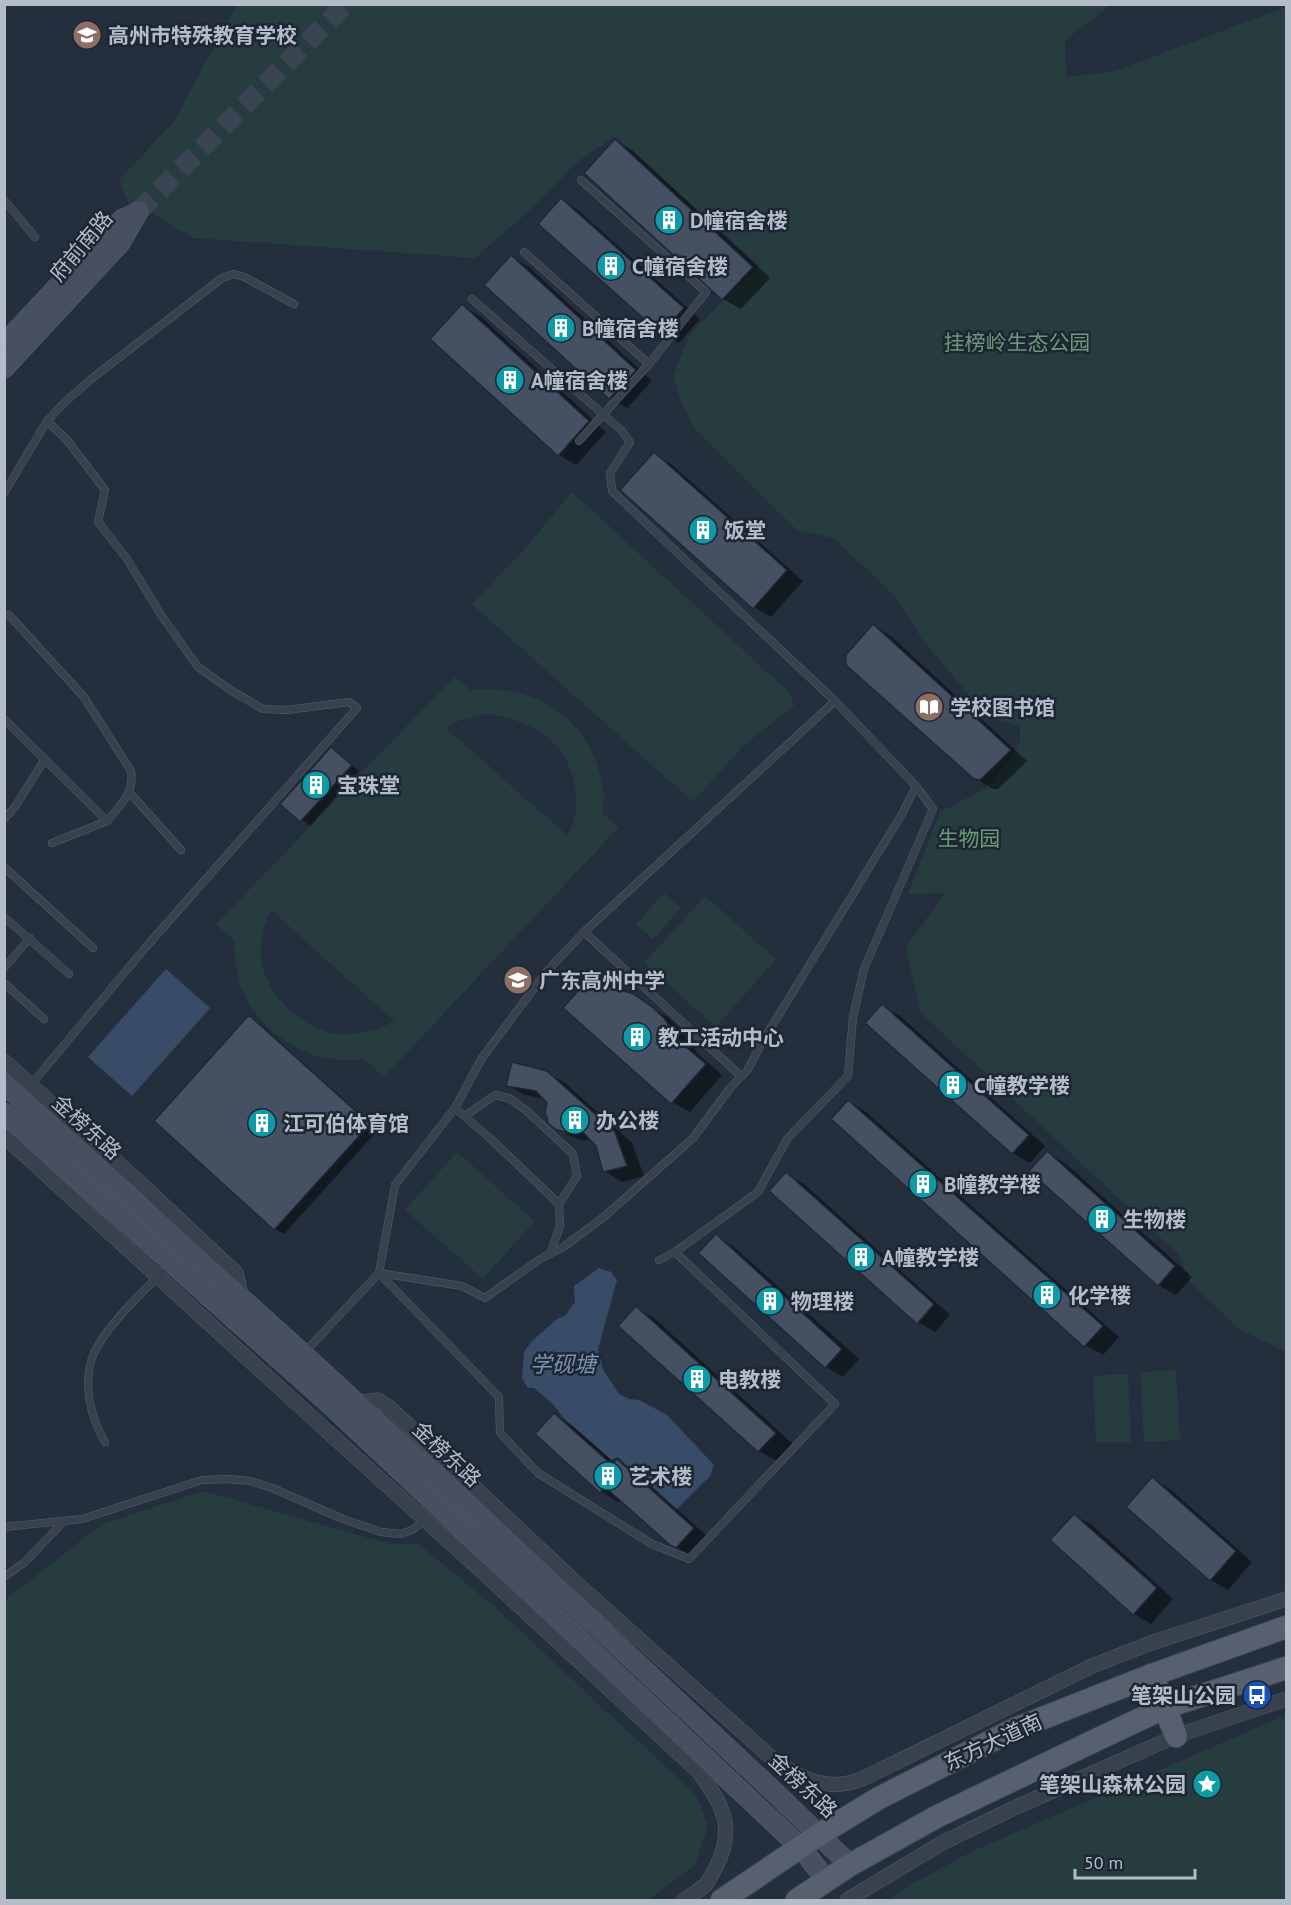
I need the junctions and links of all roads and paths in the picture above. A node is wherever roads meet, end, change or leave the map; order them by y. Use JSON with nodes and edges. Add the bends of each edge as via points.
{"nodes":[{"id":1,"x":581,"y":180,"type":"dead end"},
{"id":2,"x":5,"y":201,"type":"edge"},
{"id":3,"x":35,"y":237,"type":"dead end"},
{"id":4,"x":524,"y":252,"type":"dead end"},
{"id":5,"x":472,"y":299,"type":"dead end"},
{"id":6,"x":294,"y":304,"type":"dead end"},
{"id":7,"x":4,"y":344,"type":"edge"},
{"id":8,"x":649,"y":364,"type":"junction"},
{"id":9,"x":4,"y":368,"type":"edge"},
{"id":10,"x":602,"y":414,"type":"junction"},
{"id":11,"x":47,"y":422,"type":"junction"},
{"id":12,"x":579,"y":441,"type":"dead end"},
{"id":13,"x":4,"y":493,"type":"edge"},
{"id":14,"x":9,"y":615,"type":"dead end"},
{"id":15,"x":835,"y":701,"type":"junction"},
{"id":16,"x":4,"y":719,"type":"edge"},
{"id":17,"x":45,"y":759,"type":"junction"},
{"id":18,"x":916,"y":786,"type":"junction"},
{"id":19,"x":129,"y":792,"type":"junction"},
{"id":20,"x":4,"y":819,"type":"edge"},
{"id":21,"x":107,"y":821,"type":"junction"},
{"id":22,"x":52,"y":843,"type":"dead end"},
{"id":23,"x":181,"y":850,"type":"dead end"},
{"id":24,"x":4,"y":867,"type":"edge"},
{"id":25,"x":4,"y":917,"type":"edge"},
{"id":26,"x":584,"y":932,"type":"junction"},
{"id":27,"x":30,"y":938,"type":"junction"},
{"id":28,"x":93,"y":948,"type":"dead end"},
{"id":29,"x":4,"y":968,"type":"edge"},
{"id":30,"x":69,"y":974,"type":"dead end"},
{"id":31,"x":4,"y":982,"type":"edge"},
{"id":32,"x":45,"y":1019,"type":"dead end"},
{"id":33,"x":4,"y":1061,"type":"edge"},
{"id":34,"x":741,"y":1076,"type":"junction"},
{"id":35,"x":4,"y":1084,"type":"edge"},
{"id":36,"x":25,"y":1092,"type":"junction"},
{"id":37,"x":455,"y":1108,"type":"junction"},
{"id":38,"x":465,"y":1116,"type":"junction"},
{"id":39,"x":8,"y":1125,"type":"edge"},
{"id":40,"x":559,"y":1204,"type":"junction"},
{"id":41,"x":149,"y":1216,"type":"junction"},
{"id":42,"x":136,"y":1232,"type":"junction"},
{"id":43,"x":675,"y":1252,"type":"junction"},
{"id":44,"x":550,"y":1254,"type":"junction"},
{"id":45,"x":659,"y":1260,"type":"dead end"},
{"id":46,"x":165,"y":1270,"type":"junction"},
{"id":47,"x":379,"y":1273,"type":"junction"},
{"id":48,"x":242,"y":1299,"type":"junction"},
{"id":49,"x":297,"y":1362,"type":"junction"},
{"id":50,"x":356,"y":1402,"type":"junction"},
{"id":51,"x":105,"y":1442,"type":"dead end"},
{"id":52,"x":426,"y":1520,"type":"junction"},
{"id":53,"x":63,"y":1522,"type":"junction"},
{"id":54,"x":4,"y":1527,"type":"edge"},
{"id":55,"x":502,"y":1537,"type":"junction"},
{"id":56,"x":481,"y":1558,"type":"junction"},
{"id":57,"x":4,"y":1577,"type":"edge"},
{"id":58,"x":1287,"y":1599,"type":"edge"},
{"id":59,"x":1287,"y":1627,"type":"edge"},
{"id":60,"x":1287,"y":1668,"type":"edge"},
{"id":61,"x":1152,"y":1675,"type":"junction"},
{"id":62,"x":1287,"y":1699,"type":"edge"},
{"id":63,"x":1166,"y":1707,"type":"junction"},
{"id":64,"x":1176,"y":1736,"type":"junction"},
{"id":65,"x":819,"y":1834,"type":"junction"},
{"id":66,"x":801,"y":1848,"type":"junction"},
{"id":67,"x":850,"y":1865,"type":"junction"},
{"id":68,"x":827,"y":1881,"type":"junction"},
{"id":69,"x":684,"y":1900,"type":"edge"},
{"id":70,"x":722,"y":1900,"type":"edge"},
{"id":71,"x":797,"y":1900,"type":"edge"},
{"id":72,"x":847,"y":1900,"type":"edge"}],
"edges":[{"from":1,"to":8,"type":"lane","via":[[706,292]]},
{"from":2,"to":3,"type":"lane"},
{"from":4,"to":8,"type":"lane"},
{"from":5,"to":10,"type":"lane"},
{"from":6,"to":11,"type":"lane","via":[[244,277],[234,274],[222,278],[90,380]]},
{"from":7,"to":9,"type":"street","name":"府前南路","via":[[110,231],[138,212],[120,243]]},
{"from":8,"to":10,"type":"lane"},
{"from":10,"to":12,"type":"lane"},
{"from":10,"to":15,"type":"lane","via":[[630,442],[610,473],[612,491]]},
{"from":11,"to":13,"type":"lane"},
{"from":11,"to":36,"type":"lane","via":[[67,440],[105,490],[98,522],[198,667],[262,709],[287,710],[349,702],[357,708],[145,948]]},
{"from":14,"to":19,"type":"lane","via":[[84,697],[131,771],[133,782]]},
{"from":15,"to":18,"type":"lane"},
{"from":15,"to":26,"type":"lane"},
{"from":16,"to":17,"type":"lane"},
{"from":17,"to":20,"type":"lane"},
{"from":17,"to":21,"type":"lane"},
{"from":18,"to":34,"type":"lane"},
{"from":18,"to":43,"type":"lane","via":[[933,809],[864,969],[853,1017],[848,1076],[787,1139],[758,1192]]},
{"from":19,"to":21,"type":"lane"},
{"from":19,"to":23,"type":"lane"},
{"from":21,"to":22,"type":"lane"},
{"from":24,"to":28,"type":"lane"},
{"from":25,"to":27,"type":"lane"},
{"from":26,"to":34,"type":"lane"},
{"from":26,"to":37,"type":"lane","via":[[547,971],[490,1048]]},
{"from":27,"to":29,"type":"lane"},
{"from":27,"to":30,"type":"lane"},
{"from":31,"to":32,"type":"lane"},
{"from":33,"to":36,"type":"street"},
{"from":34,"to":44,"type":"lane","via":[[693,1138],[604,1216]]},
{"from":35,"to":36,"type":"street","name":"金榜东路"},
{"from":36,"to":39,"type":"lane"},
{"from":36,"to":41,"type":"street","name":"金榜东路"},
{"from":36,"to":48,"type":"street","via":[[138,1181],[236,1273]]},
{"from":37,"to":38,"type":"lane"},
{"from":37,"to":47,"type":"lane","via":[[396,1185]]},
{"from":38,"to":40,"type":"lane"},
{"from":38,"to":40,"type":"lane","via":[[495,1095],[509,1098],[573,1154],[577,1176]]},
{"from":39,"to":42,"type":"street","name":"金榜东路"},
{"from":39,"to":46,"type":"street"},
{"from":40,"to":44,"type":"lane","via":[[560,1226]]},
{"from":41,"to":42,"type":"street"},
{"from":41,"to":48,"type":"street","name":"金榜东路"},
{"from":42,"to":46,"type":"street","name":"金榜东路"},
{"from":43,"to":45,"type":"lane"},
{"from":43,"to":47,"type":"lane","via":[[835,1404],[689,1559],[652,1544],[538,1473],[500,1432],[499,1397]]},
{"from":44,"to":47,"type":"lane","via":[[485,1298],[462,1286]]},
{"from":46,"to":49,"type":"street","name":"金榜东路"},
{"from":46,"to":51,"type":"lane","via":[[94,1353],[88,1375],[91,1415]]},
{"from":46,"to":52,"type":"street"},
{"from":47,"to":49,"type":"lane"},
{"from":48,"to":49,"type":"street","name":"金榜东路"},
{"from":49,"to":50,"type":"street","name":"金榜东路"},
{"from":49,"to":56,"type":"street","name":"金榜东路"},
{"from":50,"to":55,"type":"street","name":"金榜东路"},
{"from":50,"to":58,"type":"street","via":[[378,1400],[390,1408],[573,1580],[775,1761],[798,1776],[822,1784],[847,1785],[1092,1666]]},
{"from":52,"to":53,"type":"lane","via":[[401,1534],[381,1532],[272,1488],[228,1479],[202,1480]]},
{"from":52,"to":56,"type":"street"},
{"from":53,"to":54,"type":"lane"},
{"from":53,"to":57,"type":"lane","via":[[25,1562]]},
{"from":55,"to":56,"type":"street"},
{"from":55,"to":65,"type":"street","name":"金榜东路"},
{"from":56,"to":66,"type":"street","name":"金榜东路"},
{"from":56,"to":69,"type":"street","via":[[699,1772],[713,1791],[727,1830],[725,1844],[707,1883]]},
{"from":59,"to":61,"type":"main road","name":"东方大道南"},
{"from":60,"to":63,"type":"main road","name":"东方大道南"},
{"from":61,"to":63,"type":"main road"},
{"from":61,"to":65,"type":"main road","name":"东方大道南","via":[[1015,1729],[879,1798]]},
{"from":62,"to":64,"type":"street"},
{"from":63,"to":64,"type":"main road"},
{"from":63,"to":67,"type":"main road","name":"东方大道南","via":[[938,1816]]},
{"from":64,"to":72,"type":"street","via":[[942,1843]]},
{"from":65,"to":66,"type":"main road","name":"东方大道南"},
{"from":65,"to":67,"type":"street","name":"金榜东路"},
{"from":66,"to":68,"type":"street","name":"金榜东路"},
{"from":66,"to":70,"type":"main road","name":"东方大道南"},
{"from":67,"to":68,"type":"main road","name":"东方大道南"},
{"from":68,"to":71,"type":"main road","name":"东方大道南"}]}
